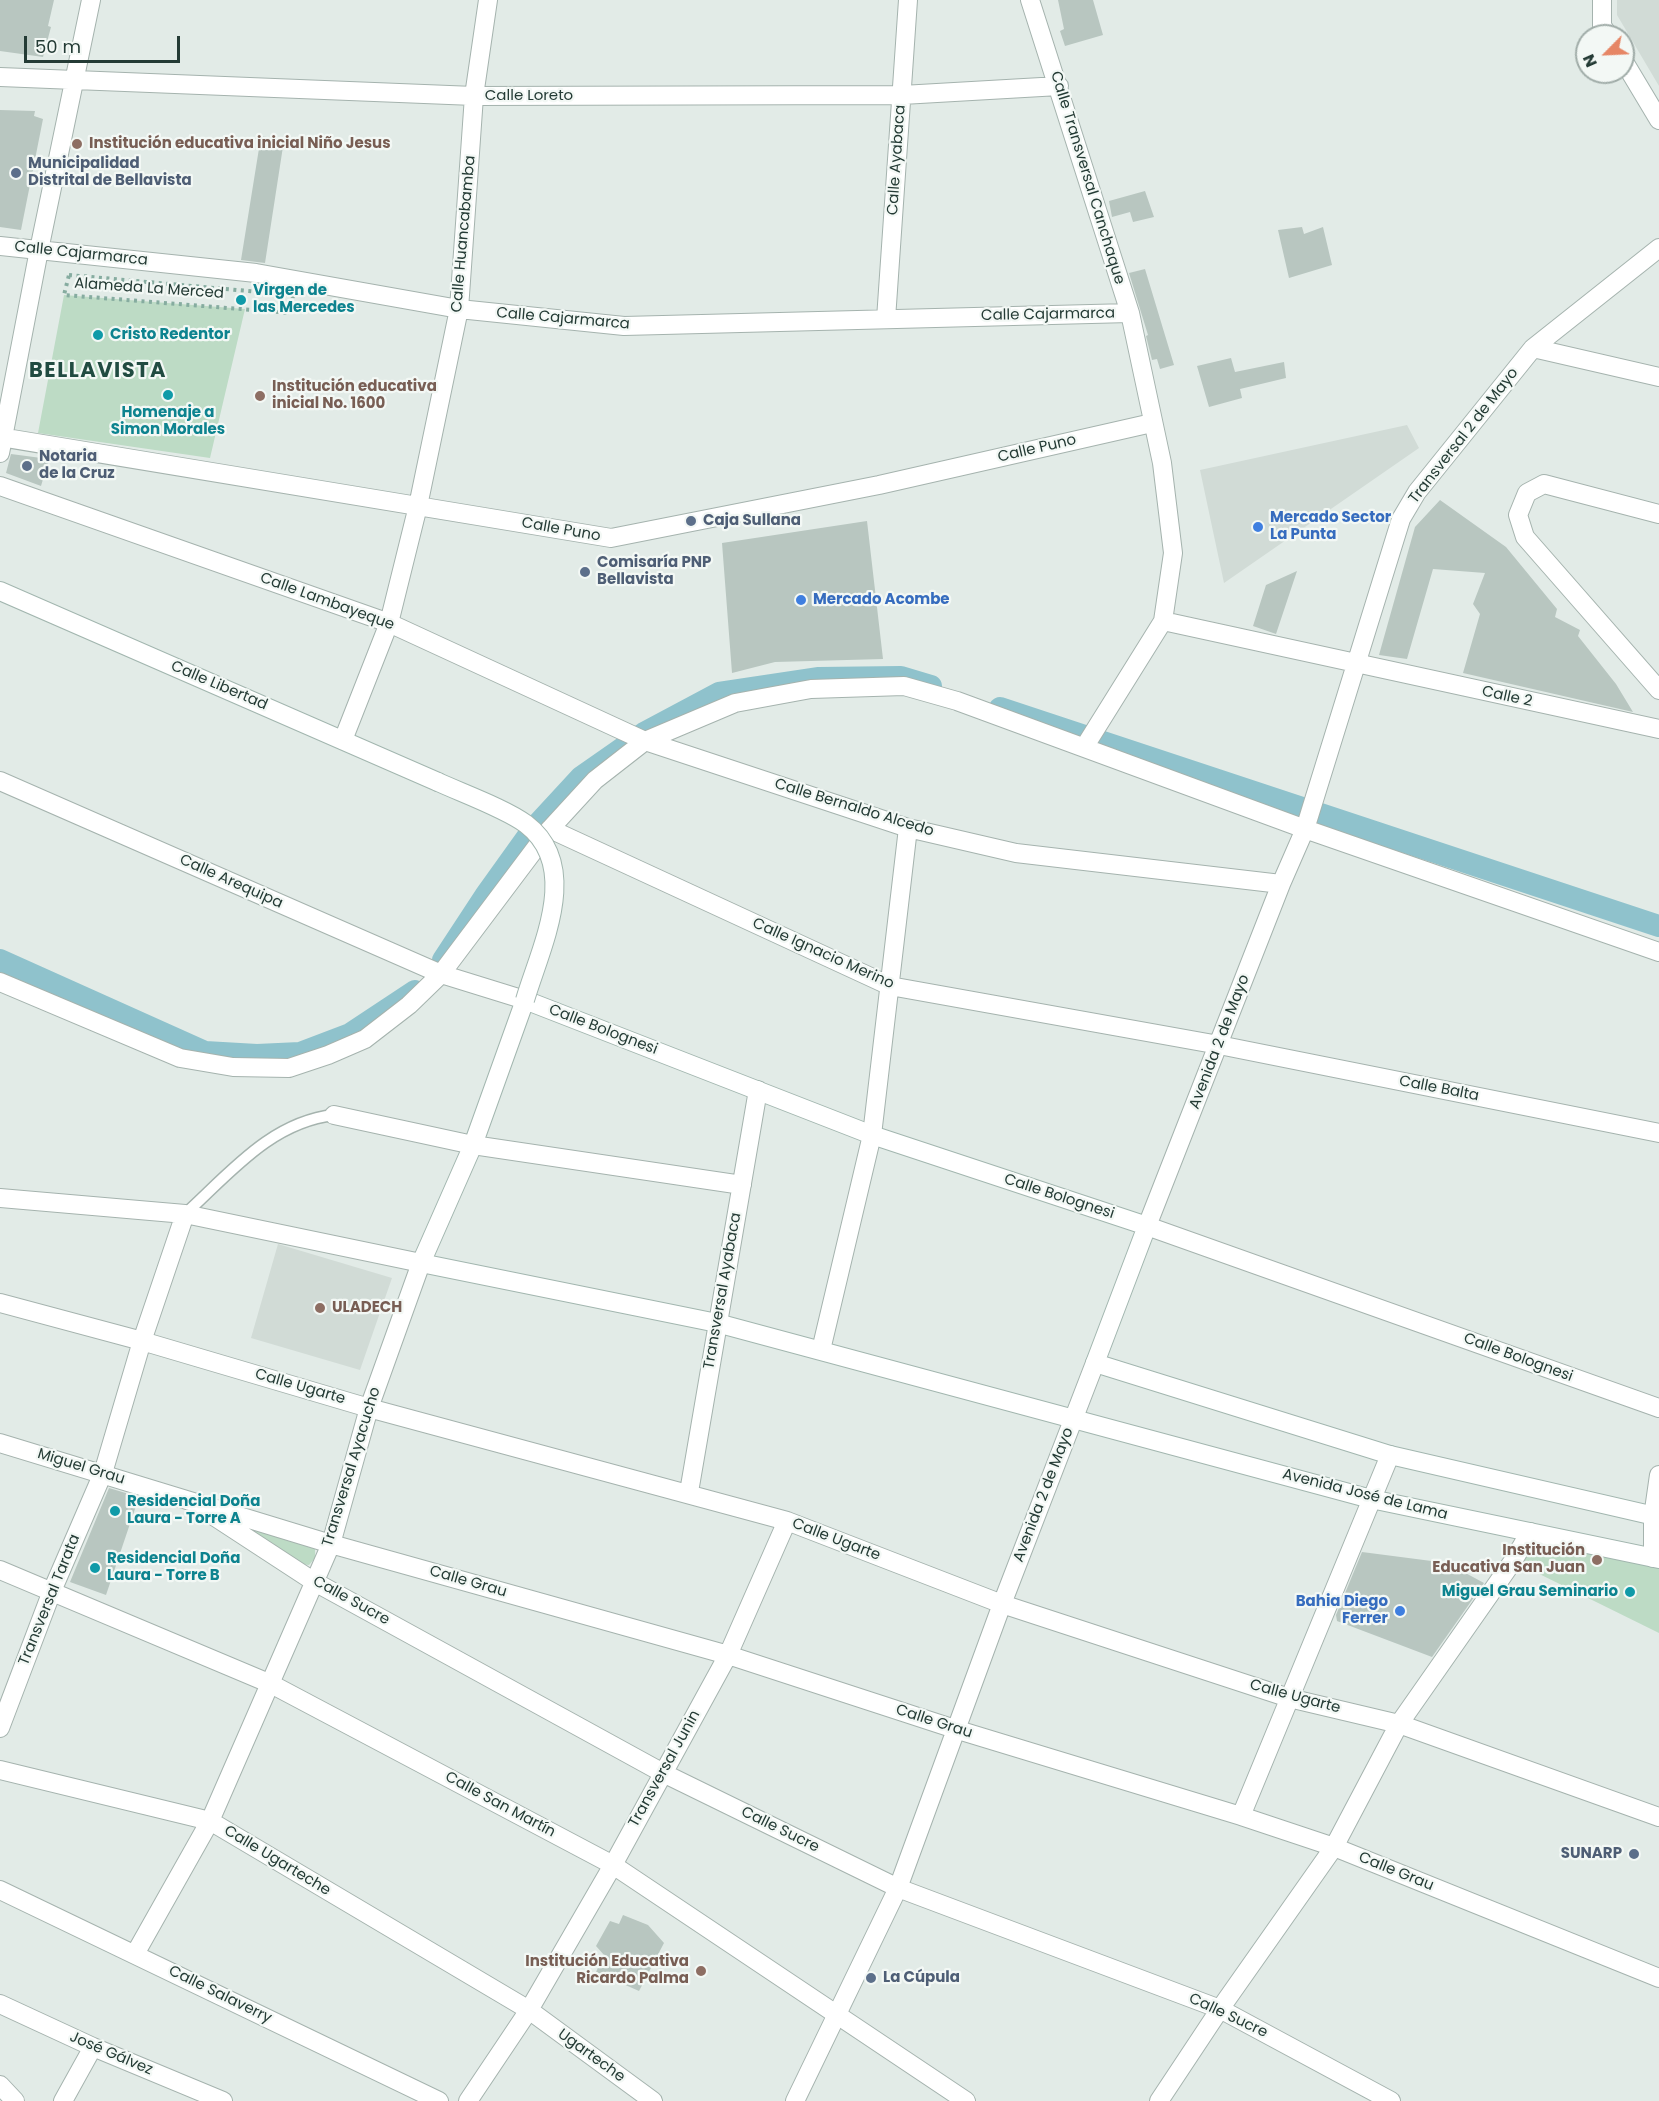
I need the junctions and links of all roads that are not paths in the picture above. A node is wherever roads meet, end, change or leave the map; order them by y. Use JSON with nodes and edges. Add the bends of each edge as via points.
{"nodes":[{"id":1,"x":91,"y":0,"type":"edge"},
{"id":2,"x":488,"y":0,"type":"edge"},
{"id":3,"x":908,"y":0,"type":"edge"},
{"id":4,"x":1030,"y":0,"type":"edge"},
{"id":5,"x":1602,"y":0,"type":"edge"},
{"id":6,"x":1602,"y":24,"type":"edge"},
{"id":7,"x":0,"y":77,"type":"edge"},
{"id":8,"x":77,"y":78,"type":"junction"},
{"id":9,"x":1635,"y":80,"type":"edge"},
{"id":10,"x":1059,"y":86,"type":"junction"},
{"id":11,"x":902,"y":95,"type":"junction"},
{"id":12,"x":474,"y":96,"type":"junction"},
{"id":13,"x":1659,"y":120,"type":"edge"},
{"id":14,"x":0,"y":246,"type":"edge"},
{"id":15,"x":1659,"y":248,"type":"edge"},
{"id":16,"x":39,"y":250,"type":"junction"},
{"id":17,"x":459,"y":309,"type":"junction"},
{"id":18,"x":1130,"y":313,"type":"junction"},
{"id":19,"x":886,"y":319,"type":"junction"},
{"id":20,"x":1533,"y":348,"type":"junction"},
{"id":21,"x":1659,"y":377,"type":"edge"},
{"id":22,"x":1152,"y":423,"type":"junction"},
{"id":23,"x":1,"y":442,"type":"edge"},
{"id":24,"x":0,"y":486,"type":"edge"},
{"id":25,"x":418,"y":506,"type":"junction"},
{"id":26,"x":1659,"y":514,"type":"edge"},
{"id":27,"x":0,"y":591,"type":"edge"},
{"id":28,"x":1163,"y":621,"type":"junction"},
{"id":29,"x":389,"y":624,"type":"junction"},
{"id":30,"x":1356,"y":664,"type":"junction"},
{"id":31,"x":1659,"y":690,"type":"edge"},
{"id":32,"x":1659,"y":729,"type":"edge"},
{"id":33,"x":343,"y":740,"type":"junction"},
{"id":34,"x":645,"y":741,"type":"junction"},
{"id":35,"x":1085,"y":746,"type":"junction"},
{"id":36,"x":0,"y":781,"type":"edge"},
{"id":37,"x":1306,"y":826,"type":"junction"},
{"id":38,"x":908,"y":828,"type":"junction"},
{"id":39,"x":550,"y":829,"type":"junction"},
{"id":40,"x":1281,"y":884,"type":"junction"},
{"id":41,"x":1659,"y":952,"type":"edge"},
{"id":42,"x":441,"y":974,"type":"junction"},
{"id":43,"x":462,"y":980,"type":"joint"},
{"id":44,"x":1,"y":985,"type":"edge"},
{"id":45,"x":890,"y":987,"type":"junction"},
{"id":46,"x":525,"y":1000,"type":"junction"},
{"id":47,"x":1219,"y":1045,"type":"junction"},
{"id":48,"x":759,"y":1090,"type":"junction"},
{"id":49,"x":334,"y":1115,"type":"joint"},
{"id":50,"x":1659,"y":1132,"type":"edge"},
{"id":51,"x":872,"y":1135,"type":"junction"},
{"id":52,"x":473,"y":1145,"type":"junction"},
{"id":53,"x":742,"y":1185,"type":"junction"},
{"id":54,"x":0,"y":1198,"type":"edge"},
{"id":55,"x":185,"y":1214,"type":"junction"},
{"id":56,"x":1147,"y":1226,"type":"junction"},
{"id":57,"x":421,"y":1263,"type":"junction"},
{"id":58,"x":0,"y":1304,"type":"edge"},
{"id":59,"x":717,"y":1323,"type":"junction"},
{"id":60,"x":142,"y":1341,"type":"junction"},
{"id":61,"x":820,"y":1350,"type":"junction"},
{"id":62,"x":1095,"y":1363,"type":"junction"},
{"id":63,"x":369,"y":1408,"type":"junction"},
{"id":64,"x":1659,"y":1408,"type":"edge"},
{"id":65,"x":1074,"y":1418,"type":"junction"},
{"id":66,"x":0,"y":1443,"type":"edge"},
{"id":67,"x":1390,"y":1455,"type":"junction"},
{"id":68,"x":103,"y":1473,"type":"junction"},
{"id":69,"x":1659,"y":1475,"type":"edge"},
{"id":70,"x":689,"y":1492,"type":"junction"},
{"id":71,"x":1371,"y":1499,"type":"junction"},
{"id":72,"x":195,"y":1504,"type":"junction"},
{"id":73,"x":1656,"y":1517,"type":"edge"},
{"id":74,"x":787,"y":1521,"type":"junction"},
{"id":75,"x":1530,"y":1532,"type":"junction"},
{"id":76,"x":331,"y":1544,"type":"junction"},
{"id":77,"x":1656,"y":1558,"type":"edge"},
{"id":78,"x":0,"y":1570,"type":"edge"},
{"id":79,"x":313,"y":1581,"type":"junction"},
{"id":80,"x":52,"y":1591,"type":"junction"},
{"id":81,"x":1002,"y":1604,"type":"junction"},
{"id":82,"x":728,"y":1654,"type":"junction"},
{"id":83,"x":271,"y":1684,"type":"junction"},
{"id":84,"x":1290,"y":1698,"type":"junction"},
{"id":85,"x":1399,"y":1724,"type":"junction"},
{"id":86,"x":0,"y":1728,"type":"edge"},
{"id":87,"x":958,"y":1730,"type":"junction"},
{"id":88,"x":0,"y":1770,"type":"edge"},
{"id":89,"x":663,"y":1773,"type":"junction"},
{"id":90,"x":1241,"y":1816,"type":"junction"},
{"id":91,"x":1659,"y":1817,"type":"edge"},
{"id":92,"x":210,"y":1821,"type":"junction"},
{"id":93,"x":1334,"y":1847,"type":"junction"},
{"id":94,"x":613,"y":1865,"type":"junction"},
{"id":95,"x":898,"y":1888,"type":"junction"},
{"id":96,"x":0,"y":1890,"type":"edge"},
{"id":97,"x":135,"y":1954,"type":"junction"},
{"id":98,"x":1659,"y":1978,"type":"edge"},
{"id":99,"x":0,"y":2004,"type":"edge"},
{"id":100,"x":1220,"y":2009,"type":"junction"},
{"id":101,"x":529,"y":2010,"type":"junction"},
{"id":102,"x":836,"y":2013,"type":"junction"},
{"id":103,"x":93,"y":2047,"type":"junction"},
{"id":104,"x":0,"y":2085,"type":"edge"},
{"id":105,"x":15,"y":2101,"type":"edge"},
{"id":106,"x":63,"y":2101,"type":"edge"},
{"id":107,"x":223,"y":2101,"type":"edge"},
{"id":108,"x":439,"y":2101,"type":"edge"},
{"id":109,"x":468,"y":2101,"type":"edge"},
{"id":110,"x":653,"y":2101,"type":"edge"},
{"id":111,"x":795,"y":2101,"type":"edge"},
{"id":112,"x":966,"y":2101,"type":"edge"},
{"id":113,"x":1159,"y":2101,"type":"edge"},
{"id":114,"x":1391,"y":2101,"type":"edge"}],
"edges":[{"from":1,"to":8,"type":"street"},
{"from":2,"to":12,"type":"street","name":"Calle Huancabamba"},
{"from":3,"to":11,"type":"street","name":"Calle Ayabaca"},
{"from":4,"to":10,"type":"street","name":"Calle Transversal Canchaque"},
{"from":5,"to":6,"type":"street"},
{"from":7,"to":8,"type":"street","name":"Calle Loreto"},
{"from":8,"to":12,"type":"street","name":"Calle Loreto"},
{"from":8,"to":16,"type":"street"},
{"from":9,"to":13,"type":"street"},
{"from":10,"to":11,"type":"street","name":"Calle Loreto"},
{"from":10,"to":18,"type":"street","name":"Calle Transversal Canchaque"},
{"from":11,"to":12,"type":"street","name":"Calle Loreto"},
{"from":11,"to":19,"type":"street","name":"Calle Ayabaca"},
{"from":12,"to":17,"type":"street","name":"Calle Huancabamba"},
{"from":14,"to":16,"type":"street","name":"Calle Cajarmarca"},
{"from":15,"to":20,"type":"street","name":"Transversal 2 de Mayo"},
{"from":16,"to":17,"type":"street","name":"Calle Cajarmarca","via":[[256,273]]},
{"from":16,"to":23,"type":"street"},
{"from":17,"to":19,"type":"street","name":"Calle Cajarmarca","via":[[624,326]]},
{"from":17,"to":25,"type":"street","name":"Calle Huancabamba"},
{"from":18,"to":19,"type":"street","name":"Calle Cajarmarca"},
{"from":18,"to":22,"type":"street","name":"Calle Transversal Canchaque"},
{"from":20,"to":21,"type":"street"},
{"from":20,"to":30,"type":"street","name":"Transversal 2 de Mayo","via":[[1417,492],[1401,519]]},
{"from":22,"to":25,"type":"street","name":"Calle Puno","via":[[879,485],[611,538]]},
{"from":22,"to":28,"type":"street","name":"Calle Transversal Canchaque","via":[[1162,462],[1173,553]]},
{"from":23,"to":25,"type":"street","name":"Calle Puno"},
{"from":24,"to":29,"type":"street","name":"Calle Lambayeque"},
{"from":25,"to":29,"type":"street","name":"Calle Huancabamba"},
{"from":26,"to":31,"type":"street","via":[[1544,484],[1527,493],[1518,515],[1525,537]]},
{"from":27,"to":33,"type":"street","name":"Calle Libertad"},
{"from":28,"to":30,"type":"street","name":"Calle 2"},
{"from":28,"to":35,"type":"street"},
{"from":29,"to":33,"type":"street","name":"Calle Huancabamba"},
{"from":29,"to":34,"type":"street","name":"Calle Lambayeque"},
{"from":30,"to":32,"type":"street","name":"Calle 2"},
{"from":30,"to":37,"type":"street","name":"Transversal 2 de Mayo"},
{"from":33,"to":46,"type":"street","name":"Calle Libertad","bridge":true,"via":[[525,824],[546,845],[555,868],[554,903]]},
{"from":34,"to":35,"type":"street","via":[[735,703],[811,689],[904,686]]},
{"from":34,"to":38,"type":"street","name":"Calle Bernaldo Alcedo"},
{"from":34,"to":39,"type":"street","via":[[595,780]]},
{"from":35,"to":37,"type":"street"},
{"from":36,"to":42,"type":"street","name":"Calle Arequipa"},
{"from":37,"to":40,"type":"street","name":"Transversal 2 de Mayo"},
{"from":37,"to":41,"type":"street"},
{"from":38,"to":40,"type":"street","name":"Calle Bernaldo Alcedo","via":[[1016,853]]},
{"from":38,"to":45,"type":"street"},
{"from":39,"to":42,"type":"street"},
{"from":39,"to":45,"type":"street","name":"Calle Ignacio Merino"},
{"from":40,"to":47,"type":"street","name":"Avenida 2 de Mayo"},
{"from":42,"to":43,"type":"street","name":"Calle Arequipa"},
{"from":42,"to":44,"type":"street","via":[[365,1039],[289,1068],[233,1067],[180,1058]]},
{"from":43,"to":46,"type":"street","name":"Calle Bolognesi"},
{"from":45,"to":47,"type":"street","name":"Calle Ignacio Merino"},
{"from":45,"to":51,"type":"street"},
{"from":46,"to":48,"type":"street","name":"Calle Bolognesi"},
{"from":46,"to":52,"type":"street","name":"Transversal Ayacucho"},
{"from":47,"to":50,"type":"street","name":"Calle Balta"},
{"from":47,"to":56,"type":"street","name":"Avenida 2 de Mayo"},
{"from":48,"to":51,"type":"street","name":"Calle Bolognesi"},
{"from":48,"to":53,"type":"street","name":"Transversal Ayabaca"},
{"from":49,"to":52,"type":"street"},
{"from":49,"to":55,"type":"lane","via":[[303,1121],[265,1140]]},
{"from":51,"to":56,"type":"street","name":"Calle Bolognesi"},
{"from":51,"to":61,"type":"street"},
{"from":52,"to":53,"type":"street"},
{"from":52,"to":57,"type":"street","name":"Transversal Ayacucho"},
{"from":53,"to":59,"type":"street","name":"Transversal Ayabaca"},
{"from":54,"to":55,"type":"street","name":"Avenida José de Lama"},
{"from":55,"to":57,"type":"street","name":"Avenida José de Lama"},
{"from":55,"to":60,"type":"street","name":"Transversal Tarata"},
{"from":56,"to":62,"type":"street","name":"Avenida 2 de Mayo"},
{"from":56,"to":64,"type":"street","name":"Calle Bolognesi"},
{"from":57,"to":59,"type":"street","name":"Avenida José de Lama"},
{"from":57,"to":63,"type":"street","name":"Transversal Ayacucho"},
{"from":58,"to":60,"type":"street","name":"Calle Ugarte"},
{"from":59,"to":61,"type":"street","name":"Avenida José de Lama"},
{"from":59,"to":70,"type":"street","name":"Transversal Ayabaca"},
{"from":60,"to":63,"type":"street","name":"Calle Ugarte"},
{"from":60,"to":68,"type":"street","name":"Transversal Tarata"},
{"from":61,"to":65,"type":"street","name":"Avenida José de Lama"},
{"from":62,"to":65,"type":"street","name":"Avenida 2 de Mayo"},
{"from":62,"to":67,"type":"street"},
{"from":63,"to":70,"type":"street","name":"Calle Ugarte"},
{"from":63,"to":76,"type":"street","name":"Transversal Ayacucho"},
{"from":65,"to":71,"type":"street","name":"Avenida José de Lama"},
{"from":65,"to":81,"type":"street","name":"Avenida 2 de Mayo"},
{"from":66,"to":68,"type":"street","name":"Miguel Grau"},
{"from":67,"to":71,"type":"street"},
{"from":67,"to":73,"type":"street"},
{"from":68,"to":72,"type":"street","name":"Miguel Grau"},
{"from":68,"to":80,"type":"street","name":"Transversal Tarata"},
{"from":69,"to":73,"type":"street"},
{"from":70,"to":74,"type":"street","name":"Calle Ugarte"},
{"from":71,"to":75,"type":"street","name":"Avenida José de Lama"},
{"from":71,"to":84,"type":"street"},
{"from":72,"to":76,"type":"street","name":"Calle Grau"},
{"from":72,"to":79,"type":"street","name":"Calle Sucre"},
{"from":73,"to":77,"type":"street"},
{"from":74,"to":81,"type":"street","name":"Calle Ugarte"},
{"from":74,"to":82,"type":"street","name":"Transversal Junin"},
{"from":75,"to":77,"type":"street","name":"Avenida José de Lama"},
{"from":75,"to":85,"type":"street"},
{"from":76,"to":79,"type":"street","name":"Transversal Ayacucho"},
{"from":76,"to":82,"type":"street","name":"Calle Grau"},
{"from":78,"to":80,"type":"street","name":"Calle San Martín"},
{"from":79,"to":83,"type":"street","name":"Transversal Ayacucho"},
{"from":79,"to":89,"type":"street","name":"Calle Sucre"},
{"from":80,"to":83,"type":"street","name":"Calle San Martín"},
{"from":80,"to":86,"type":"street","name":"Transversal Tarata"},
{"from":81,"to":84,"type":"street","name":"Calle Ugarte"},
{"from":81,"to":87,"type":"street","name":"Avenida 2 de Mayo"},
{"from":82,"to":87,"type":"street","name":"Calle Grau"},
{"from":82,"to":89,"type":"street","name":"Transversal Junin"},
{"from":83,"to":92,"type":"street","name":"Transversal Ayacucho"},
{"from":83,"to":94,"type":"street","name":"Calle San Martín"},
{"from":84,"to":85,"type":"street","name":"Calle Ugarte"},
{"from":84,"to":90,"type":"street"},
{"from":85,"to":91,"type":"street","name":"Calle Ugarte"},
{"from":85,"to":93,"type":"street"},
{"from":87,"to":90,"type":"street","name":"Calle Grau"},
{"from":87,"to":95,"type":"street","name":"Avenida 2 de Mayo"},
{"from":88,"to":92,"type":"street","name":"Calle Ugarteche"},
{"from":89,"to":94,"type":"street","name":"Transversal Junin"},
{"from":89,"to":95,"type":"street","name":"Calle Sucre"},
{"from":90,"to":93,"type":"street","name":"Calle Grau"},
{"from":92,"to":97,"type":"street","name":"Transversal Ayacucho"},
{"from":92,"to":101,"type":"street","name":"Calle Ugarteche"},
{"from":93,"to":98,"type":"street","name":"Calle Grau"},
{"from":93,"to":100,"type":"street"},
{"from":94,"to":101,"type":"street","name":"Transversal Junin"},
{"from":94,"to":102,"type":"street","name":"Calle San Martín"},
{"from":95,"to":100,"type":"street","name":"Calle Sucre"},
{"from":95,"to":102,"type":"street","name":"Avenida 2 de Mayo"},
{"from":96,"to":97,"type":"street","name":"Calle Salaverry"},
{"from":97,"to":108,"type":"street","name":"Calle Salaverry"},
{"from":99,"to":103,"type":"street","name":"José Gálvez"},
{"from":100,"to":113,"type":"street"},
{"from":100,"to":114,"type":"street","name":"Calle Sucre"},
{"from":101,"to":109,"type":"street","name":"Transversal Junin"},
{"from":101,"to":110,"type":"street","name":"Ugarteche"},
{"from":102,"to":111,"type":"street","name":"Avenida 2 de Mayo"},
{"from":102,"to":112,"type":"street","name":"Calle San Martín"},
{"from":103,"to":106,"type":"street"},
{"from":103,"to":107,"type":"street","name":"José Gálvez"},
{"from":104,"to":105,"type":"street"}]}
